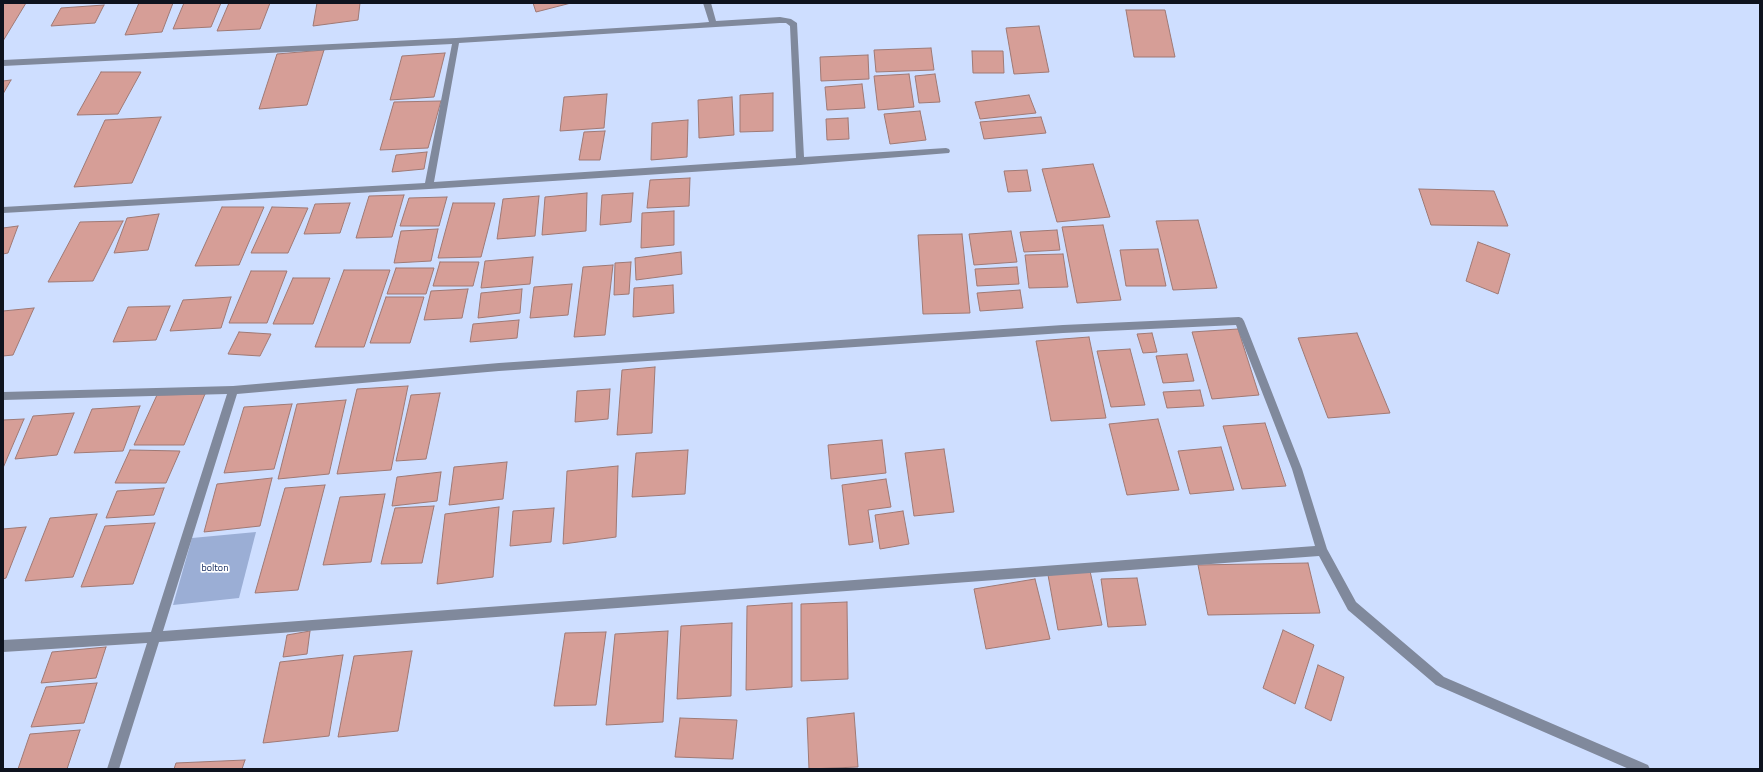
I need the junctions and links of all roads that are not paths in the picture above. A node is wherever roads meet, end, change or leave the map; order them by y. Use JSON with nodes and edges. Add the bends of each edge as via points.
{"nodes":[{"id":1,"x":706,"y":3,"type":"edge"},
{"id":2,"x":714,"y":24,"type":"junction"},
{"id":3,"x":456,"y":40,"type":"junction"},
{"id":4,"x":3,"y":63,"type":"edge"},
{"id":5,"x":946,"y":151,"type":"dead end"},
{"id":6,"x":800,"y":162,"type":"junction"},
{"id":7,"x":429,"y":186,"type":"junction"},
{"id":8,"x":3,"y":210,"type":"edge"},
{"id":9,"x":233,"y":390,"type":"junction"},
{"id":10,"x":3,"y":396,"type":"edge"},
{"id":11,"x":1322,"y":551,"type":"junction"},
{"id":12,"x":155,"y":637,"type":"junction"},
{"id":13,"x":3,"y":646,"type":"edge"},
{"id":14,"x":113,"y":769,"type":"edge"},
{"id":15,"x":1644,"y":769,"type":"edge"}],
"edges":[{"from":1,"to":2,"type":"street"},
{"from":2,"to":3,"type":"street"},
{"from":2,"to":6,"type":"street","via":[[780,20],[794,25]]},
{"from":3,"to":4,"type":"street"},
{"from":3,"to":7,"type":"street"},
{"from":5,"to":6,"type":"street"},
{"from":6,"to":7,"type":"street"},
{"from":7,"to":8,"type":"street"},
{"from":9,"to":10,"type":"street"},
{"from":9,"to":11,"type":"street","via":[[531,365],[1063,329],[1239,321],[1297,469]]},
{"from":9,"to":12,"type":"street"},
{"from":11,"to":12,"type":"street"},
{"from":11,"to":15,"type":"street","via":[[1352,606],[1440,681]]},
{"from":12,"to":13,"type":"street"},
{"from":12,"to":14,"type":"street"}]}
